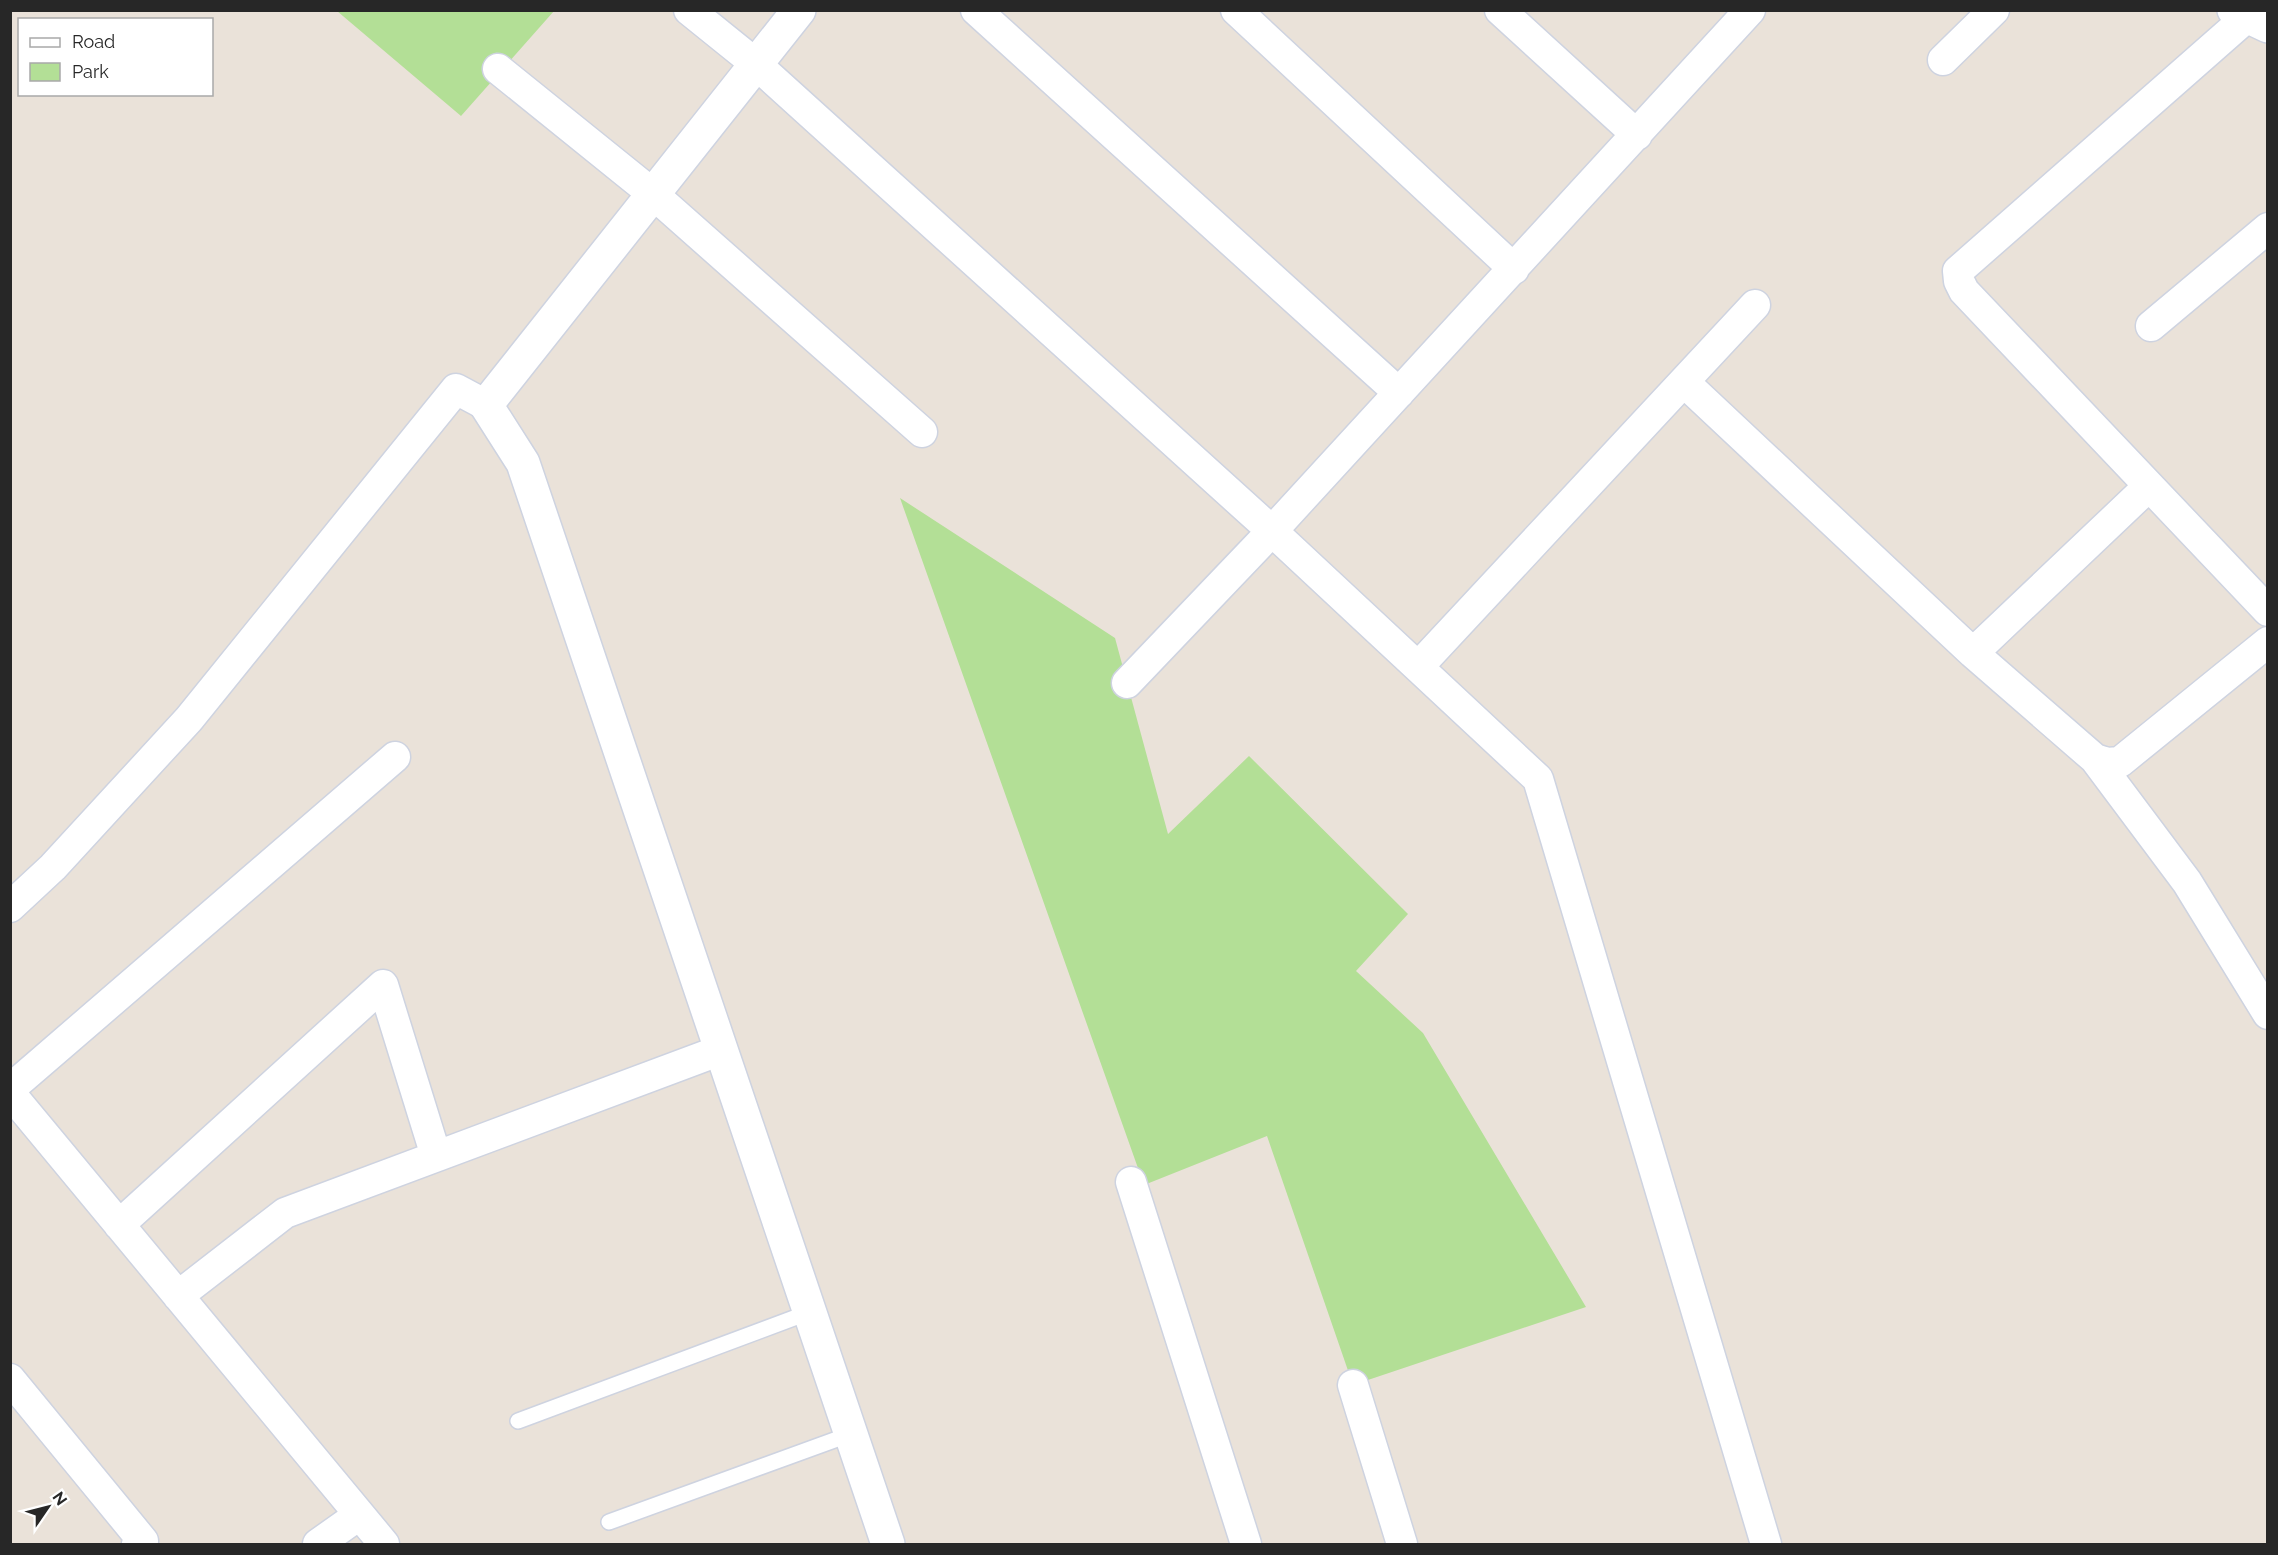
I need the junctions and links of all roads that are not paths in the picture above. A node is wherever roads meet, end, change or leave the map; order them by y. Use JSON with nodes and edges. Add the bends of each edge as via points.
{"nodes":[{"id":1,"x":689,"y":10,"type":"edge"},
{"id":2,"x":799,"y":10,"type":"edge"},
{"id":3,"x":976,"y":10,"type":"edge"},
{"id":4,"x":1236,"y":10,"type":"edge"},
{"id":5,"x":1500,"y":10,"type":"edge"},
{"id":6,"x":1994,"y":10,"type":"edge"},
{"id":7,"x":1738,"y":15,"type":"edge"},
{"id":8,"x":2251,"y":16,"type":"edge"},
{"id":9,"x":1943,"y":60,"type":"dead end"},
{"id":10,"x":756,"y":64,"type":"junction"},
{"id":11,"x":498,"y":69,"type":"dead end"},
{"id":12,"x":1637,"y":135,"type":"junction"},
{"id":13,"x":653,"y":195,"type":"junction"},
{"id":14,"x":2268,"y":228,"type":"edge"},
{"id":15,"x":1514,"y":268,"type":"junction"},
{"id":16,"x":1755,"y":306,"type":"dead end"},
{"id":17,"x":2151,"y":326,"type":"dead end"},
{"id":18,"x":1684,"y":382,"type":"junction"},
{"id":19,"x":1399,"y":393,"type":"junction"},
{"id":20,"x":486,"y":405,"type":"junction"},
{"id":21,"x":922,"y":432,"type":"dead end"},
{"id":22,"x":2149,"y":486,"type":"junction"},
{"id":23,"x":1272,"y":531,"type":"junction"},
{"id":24,"x":2268,"y":611,"type":"edge"},
{"id":25,"x":2268,"y":642,"type":"edge"},
{"id":26,"x":1973,"y":653,"type":"junction"},
{"id":27,"x":1418,"y":667,"type":"junction"},
{"id":28,"x":1127,"y":683,"type":"dead end"},
{"id":29,"x":395,"y":757,"type":"dead end"},
{"id":30,"x":2095,"y":759,"type":"junction"},
{"id":31,"x":10,"y":907,"type":"edge"},
{"id":32,"x":2268,"y":1014,"type":"edge"},
{"id":33,"x":721,"y":1050,"type":"junction"},
{"id":34,"x":10,"y":1091,"type":"edge"},
{"id":35,"x":436,"y":1156,"type":"junction"},
{"id":36,"x":1131,"y":1182,"type":"dead end"},
{"id":37,"x":119,"y":1225,"type":"junction"},
{"id":38,"x":178,"y":1296,"type":"junction"},
{"id":39,"x":810,"y":1312,"type":"junction"},
{"id":40,"x":10,"y":1379,"type":"edge"},
{"id":41,"x":1353,"y":1385,"type":"dead end"},
{"id":42,"x":518,"y":1421,"type":"dead end"},
{"id":43,"x":851,"y":1434,"type":"junction"},
{"id":44,"x":359,"y":1515,"type":"junction"},
{"id":45,"x":609,"y":1522,"type":"dead end"},
{"id":46,"x":137,"y":1545,"type":"edge"},
{"id":47,"x":318,"y":1545,"type":"edge"},
{"id":48,"x":384,"y":1545,"type":"edge"},
{"id":49,"x":888,"y":1545,"type":"edge"},
{"id":50,"x":1246,"y":1545,"type":"edge"},
{"id":51,"x":1402,"y":1545,"type":"edge"},
{"id":52,"x":1766,"y":1545,"type":"edge"}],
"edges":[{"from":1,"to":10,"type":"street"},
{"from":2,"to":10,"type":"street"},
{"from":3,"to":19,"type":"street"},
{"from":4,"to":15,"type":"street"},
{"from":5,"to":12,"type":"street"},
{"from":6,"to":9,"type":"street"},
{"from":7,"to":12,"type":"street"},
{"from":8,"to":22,"type":"street","via":[[1958,271],[1964,291]]},
{"from":10,"to":13,"type":"street"},
{"from":10,"to":23,"type":"street"},
{"from":11,"to":13,"type":"street"},
{"from":12,"to":15,"type":"street"},
{"from":13,"to":20,"type":"street"},
{"from":13,"to":21,"type":"street"},
{"from":14,"to":17,"type":"street"},
{"from":15,"to":19,"type":"street"},
{"from":16,"to":18,"type":"street"},
{"from":18,"to":26,"type":"street"},
{"from":18,"to":27,"type":"street"},
{"from":19,"to":23,"type":"street"},
{"from":20,"to":31,"type":"street","via":[[456,388],[189,719],[53,867]]},
{"from":20,"to":33,"type":"street","via":[[523,463]]},
{"from":22,"to":24,"type":"street"},
{"from":22,"to":26,"type":"street"},
{"from":23,"to":27,"type":"street"},
{"from":23,"to":28,"type":"street"},
{"from":25,"to":30,"type":"street","via":[[2120,762]]},
{"from":26,"to":30,"type":"street"},
{"from":27,"to":52,"type":"street","via":[[1538,779]]},
{"from":29,"to":34,"type":"street"},
{"from":30,"to":32,"type":"street","via":[[2187,882]]},
{"from":33,"to":35,"type":"street"},
{"from":33,"to":39,"type":"street"},
{"from":34,"to":37,"type":"street"},
{"from":35,"to":37,"type":"street","via":[[383,985]]},
{"from":35,"to":38,"type":"street","via":[[285,1213]]},
{"from":36,"to":50,"type":"street"},
{"from":37,"to":38,"type":"street"},
{"from":38,"to":44,"type":"street"},
{"from":39,"to":42,"type":"lane"},
{"from":39,"to":43,"type":"street"},
{"from":40,"to":46,"type":"street","via":[[143,1541]]},
{"from":41,"to":51,"type":"street"},
{"from":43,"to":45,"type":"lane"},
{"from":43,"to":49,"type":"street"},
{"from":44,"to":47,"type":"street"},
{"from":44,"to":48,"type":"street"}]}
